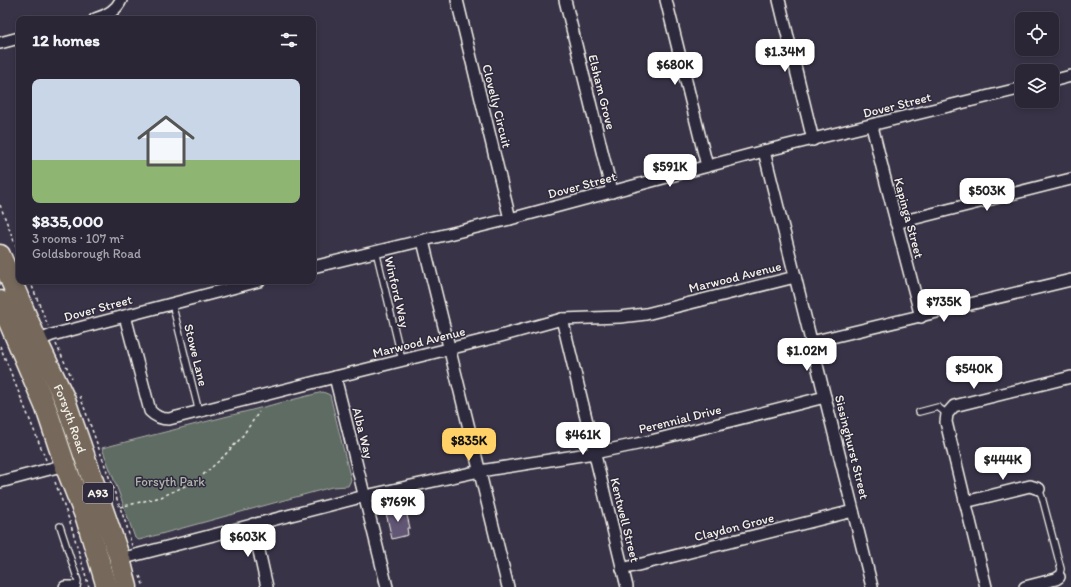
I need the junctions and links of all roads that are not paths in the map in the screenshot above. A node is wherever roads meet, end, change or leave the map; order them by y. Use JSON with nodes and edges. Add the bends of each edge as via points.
{"nodes":[{"id":1,"x":121,"y":0,"type":"edge"},
{"id":2,"x":457,"y":0,"type":"edge"},
{"id":3,"x":565,"y":0,"type":"edge"},
{"id":4,"x":666,"y":0,"type":"edge"},
{"id":5,"x":779,"y":0,"type":"edge"},
{"id":6,"x":102,"y":16,"type":"edge"},
{"id":7,"x":16,"y":39,"type":"edge"},
{"id":8,"x":0,"y":43,"type":"edge"},
{"id":9,"x":1071,"y":76,"type":"edge"},
{"id":10,"x":1059,"y":79,"type":"edge"},
{"id":11,"x":1015,"y":90,"type":"edge"},
{"id":12,"x":872,"y":126,"type":"junction"},
{"id":13,"x":813,"y":140,"type":"junction"},
{"id":14,"x":764,"y":151,"type":"junction"},
{"id":15,"x":707,"y":166,"type":"junction"},
{"id":16,"x":1071,"y":179,"type":"edge"},
{"id":17,"x":612,"y":192,"type":"junction"},
{"id":18,"x":510,"y":219,"type":"junction"},
{"id":19,"x":896,"y":223,"type":"junction"},
{"id":20,"x":423,"y":241,"type":"junction"},
{"id":21,"x":376,"y":252,"type":"junction"},
{"id":22,"x":0,"y":255,"type":"edge"},
{"id":23,"x":316,"y":266,"type":"edge"},
{"id":24,"x":795,"y":277,"type":"junction"},
{"id":25,"x":1071,"y":280,"type":"edge"},
{"id":26,"x":247,"y":284,"type":"edge"},
{"id":27,"x":0,"y":301,"type":"edge"},
{"id":28,"x":172,"y":303,"type":"junction"},
{"id":29,"x":125,"y":316,"type":"junction"},
{"id":30,"x":921,"y":317,"type":"junction"},
{"id":31,"x":562,"y":319,"type":"junction"},
{"id":32,"x":811,"y":342,"type":"junction"},
{"id":33,"x":29,"y":344,"type":"junction"},
{"id":34,"x":450,"y":348,"type":"junction"},
{"id":35,"x":402,"y":360,"type":"junction"},
{"id":36,"x":335,"y":377,"type":"junction"},
{"id":37,"x":1071,"y":377,"type":"edge"},
{"id":38,"x":825,"y":397,"type":"junction"},
{"id":39,"x":199,"y":412,"type":"junction"},
{"id":40,"x":919,"y":412,"type":"dead end"},
{"id":41,"x":947,"y":414,"type":"junction"},
{"id":42,"x":594,"y":453,"type":"junction"},
{"id":43,"x":65,"y":465,"type":"junction"},
{"id":44,"x":480,"y":471,"type":"junction"},
{"id":45,"x":0,"y":482,"type":"edge"},
{"id":46,"x":1039,"y":489,"type":"joint"},
{"id":47,"x":365,"y":496,"type":"junction"},
{"id":48,"x":965,"y":502,"type":"junction"},
{"id":49,"x":853,"y":511,"type":"junction"},
{"id":50,"x":252,"y":524,"type":"junction"},
{"id":51,"x":60,"y":526,"type":"dead end"},
{"id":52,"x":120,"y":559,"type":"junction"},
{"id":53,"x":101,"y":564,"type":"junction"},
{"id":54,"x":622,"y":569,"type":"junction"},
{"id":55,"x":1060,"y":573,"type":"joint"},
{"id":56,"x":65,"y":587,"type":"edge"},
{"id":57,"x":73,"y":587,"type":"edge"},
{"id":58,"x":77,"y":587,"type":"edge"},
{"id":59,"x":107,"y":587,"type":"edge"},
{"id":60,"x":127,"y":587,"type":"edge"},
{"id":61,"x":267,"y":587,"type":"edge"},
{"id":62,"x":387,"y":587,"type":"edge"},
{"id":63,"x":508,"y":587,"type":"edge"},
{"id":64,"x":627,"y":587,"type":"edge"},
{"id":65,"x":872,"y":587,"type":"edge"},
{"id":66,"x":986,"y":587,"type":"edge"},
{"id":67,"x":1025,"y":587,"type":"edge"}],
"edges":[{"from":1,"to":6,"type":"street","via":[[117,8]]},
{"from":2,"to":18,"type":"street","name":"Clovelly Circuit"},
{"from":3,"to":17,"type":"street","name":"Elsham Grove"},
{"from":4,"to":15,"type":"street"},
{"from":5,"to":13,"type":"street"},
{"from":7,"to":8,"type":"street"},
{"from":9,"to":10,"type":"street"},
{"from":11,"to":12,"type":"street","name":"Dover Street"},
{"from":12,"to":13,"type":"street","name":"Dover Street"},
{"from":12,"to":19,"type":"street","name":"Kapinga Street"},
{"from":13,"to":14,"type":"street","name":"Dover Street"},
{"from":14,"to":15,"type":"street","name":"Dover Street"},
{"from":14,"to":24,"type":"street","name":"Sissinghurst Street"},
{"from":15,"to":17,"type":"street","name":"Dover Street"},
{"from":16,"to":19,"type":"street"},
{"from":17,"to":18,"type":"street","name":"Dover Street"},
{"from":18,"to":20,"type":"street","name":"Dover Street"},
{"from":19,"to":30,"type":"street","name":"Kapinga Street"},
{"from":20,"to":21,"type":"street","name":"Dover Street"},
{"from":20,"to":34,"type":"street"},
{"from":21,"to":23,"type":"street","name":"Dover Street"},
{"from":21,"to":35,"type":"lane","name":"Winford Way"},
{"from":22,"to":33,"type":"highway","name":"Forsyth Road","number":"A93"},
{"from":24,"to":31,"type":"street","name":"Marwood Avenue","via":[[646,314]]},
{"from":24,"to":32,"type":"street","name":"Sissinghurst Street"},
{"from":25,"to":30,"type":"street"},
{"from":26,"to":28,"type":"street","name":"Dover Street"},
{"from":27,"to":33,"type":"highway","name":"Forsyth Road","number":"A93"},
{"from":28,"to":29,"type":"street","name":"Dover Street"},
{"from":28,"to":39,"type":"lane","name":"Stowe Lane"},
{"from":29,"to":33,"type":"street","name":"Dover Street","via":[[52,335]]},
{"from":29,"to":39,"type":"street","name":"Marwood Avenue","via":[[150,411],[155,416],[169,419]]},
{"from":30,"to":32,"type":"street"},
{"from":31,"to":34,"type":"street","name":"Marwood Avenue"},
{"from":31,"to":42,"type":"street","name":"Kentwell Street"},
{"from":32,"to":38,"type":"street","name":"Sissinghurst Street"},
{"from":33,"to":43,"type":"highway","name":"Forsyth Road","number":"A93"},
{"from":33,"to":52,"type":"highway","name":"Forsyth Road","number":"A93","via":[[65,400]]},
{"from":34,"to":35,"type":"street","name":"Marwood Avenue"},
{"from":34,"to":44,"type":"street"},
{"from":35,"to":36,"type":"street","name":"Marwood Avenue"},
{"from":36,"to":39,"type":"street","name":"Marwood Avenue"},
{"from":36,"to":47,"type":"street","name":"Alba Way"},
{"from":37,"to":41,"type":"street","via":[[954,406]]},
{"from":38,"to":42,"type":"street","name":"Perennial Drive"},
{"from":38,"to":49,"type":"street","name":"Sissinghurst Street"},
{"from":40,"to":41,"type":"lane","via":[[938,407]]},
{"from":41,"to":48,"type":"street","via":[[946,422]]},
{"from":42,"to":44,"type":"street","name":"Perennial Drive"},
{"from":42,"to":54,"type":"street","name":"Kentwell Street"},
{"from":43,"to":45,"type":"street"},
{"from":43,"to":53,"type":"highway","name":"Forsyth Road","number":"A93"},
{"from":44,"to":47,"type":"street","name":"Perennial Drive"},
{"from":44,"to":63,"type":"street"},
{"from":46,"to":48,"type":"street","via":[[1030,486]]},
{"from":46,"to":55,"type":"lane"},
{"from":47,"to":50,"type":"street","name":"Perennial Drive"},
{"from":47,"to":62,"type":"street","name":"Alba Way"},
{"from":48,"to":66,"type":"street"},
{"from":49,"to":54,"type":"street","name":"Claydon Grove"},
{"from":49,"to":65,"type":"street","name":"Sissinghurst Street"},
{"from":50,"to":52,"type":"street","name":"Perennial Drive"},
{"from":50,"to":61,"type":"street"},
{"from":51,"to":58,"type":"lane","via":[[78,581]]},
{"from":52,"to":53,"type":"highway"},
{"from":52,"to":60,"type":"highway","name":"Forsyth Road","number":"A93"},
{"from":53,"to":59,"type":"highway","name":"Forsyth Road","number":"A93"},
{"from":54,"to":64,"type":"street","name":"Kentwell Street"},
{"from":55,"to":67,"type":"street","via":[[1056,580]]},
{"from":56,"to":57,"type":"street"}]}
